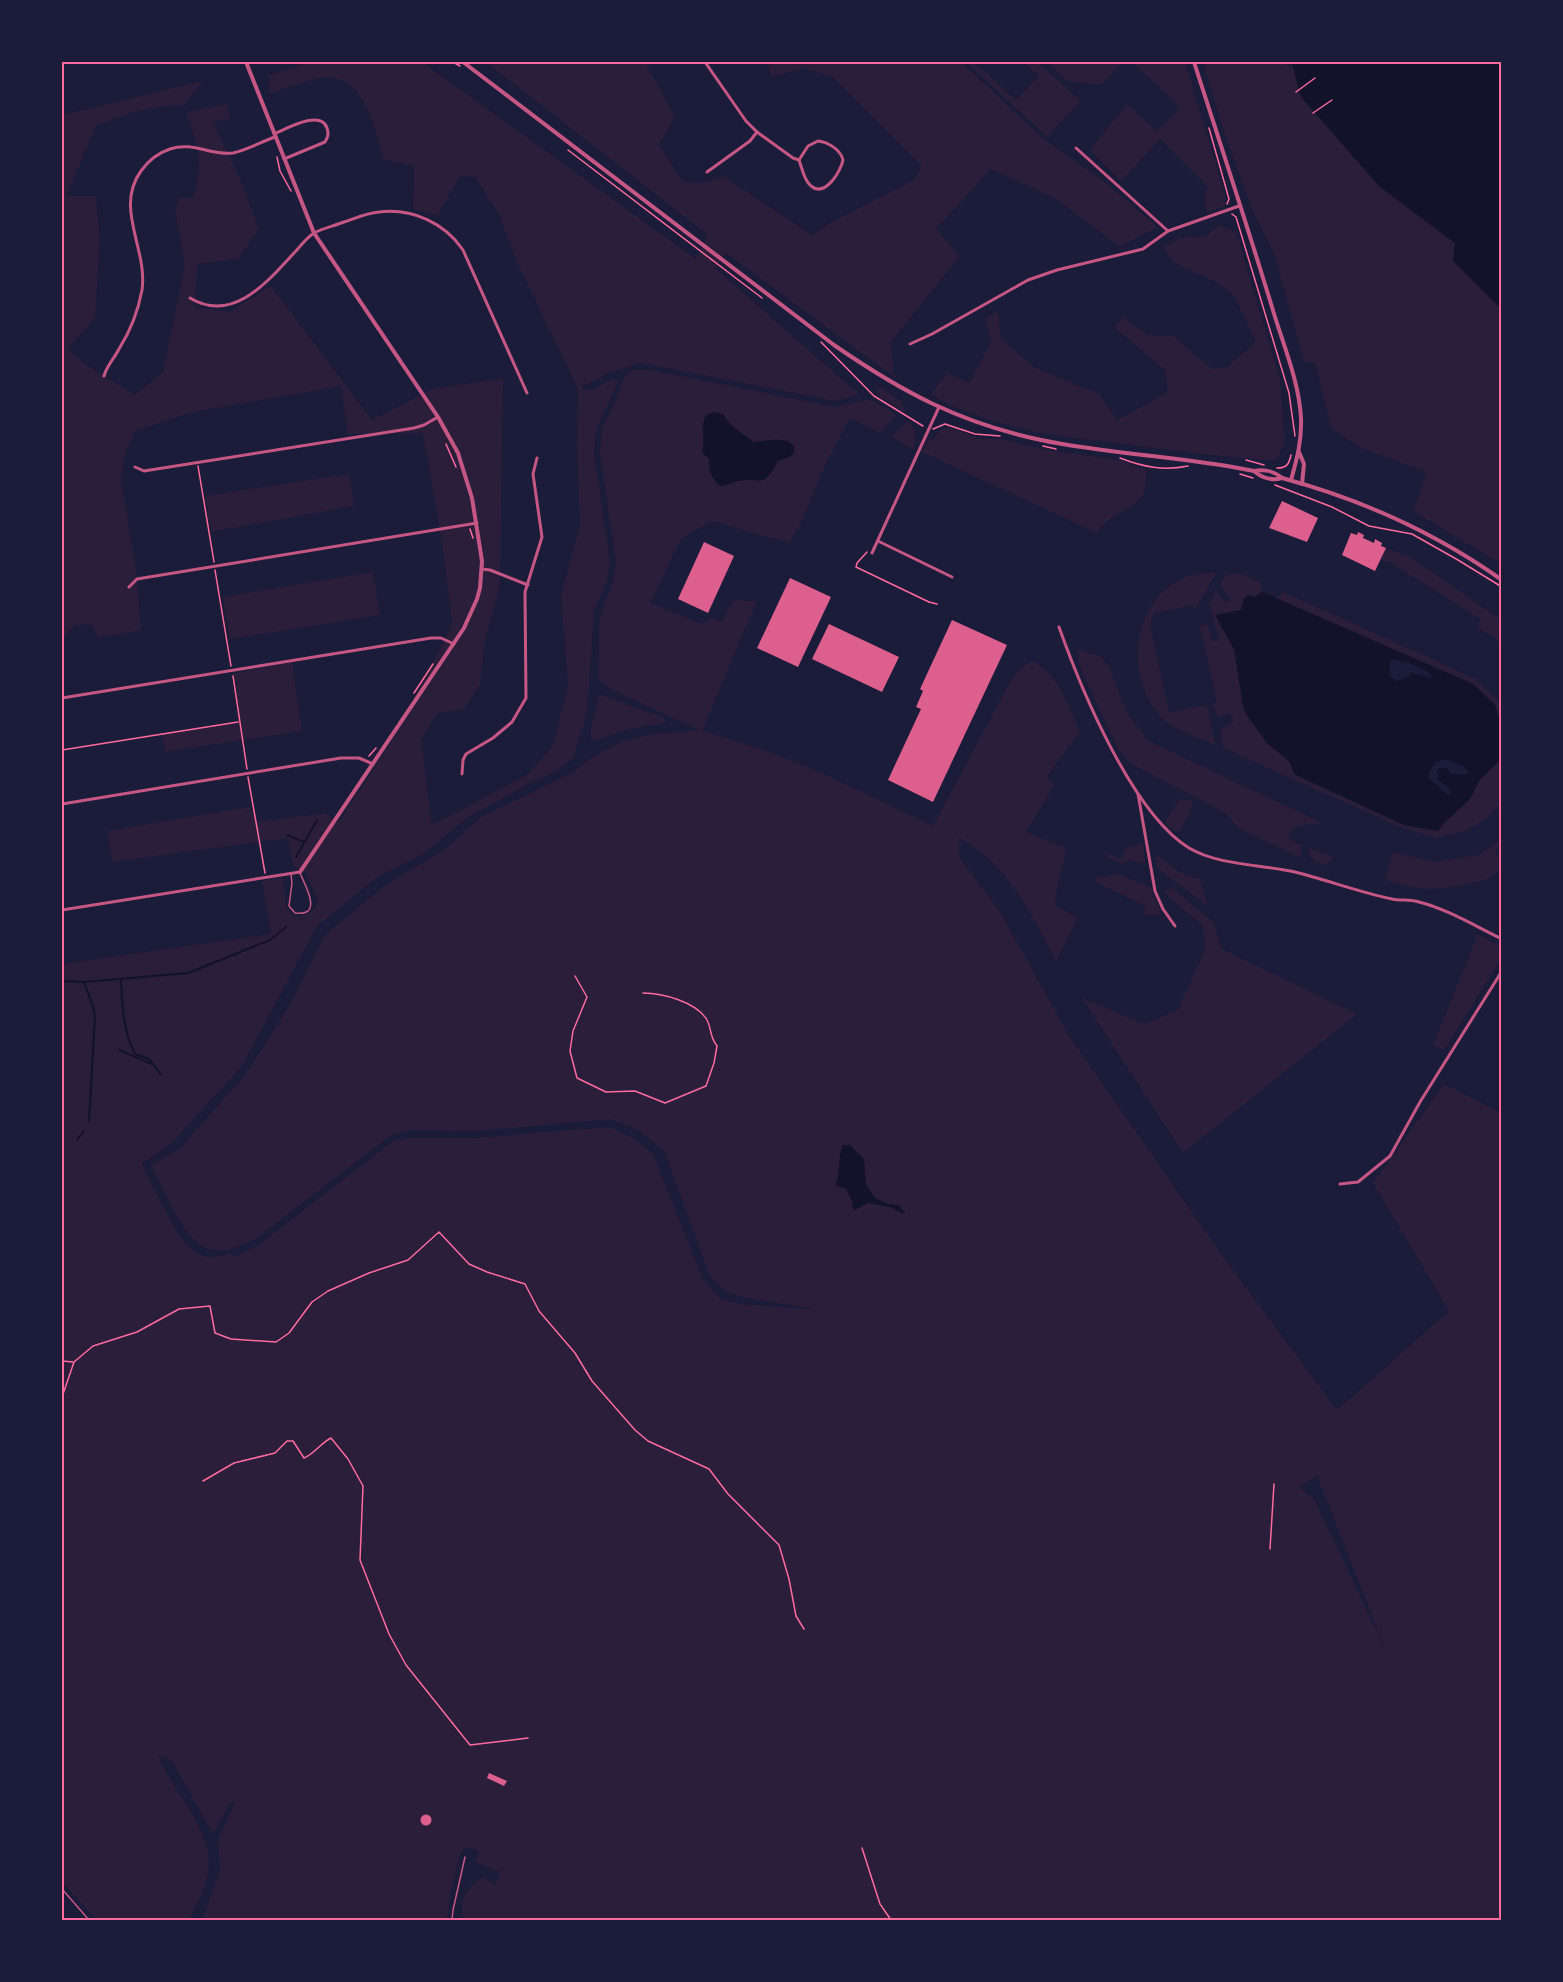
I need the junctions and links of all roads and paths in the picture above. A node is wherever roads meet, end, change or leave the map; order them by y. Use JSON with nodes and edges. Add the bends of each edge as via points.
{"nodes":[{"id":1,"x":246,"y":62,"type":"edge"},
{"id":2,"x":463,"y":62,"type":"edge"},
{"id":3,"x":705,"y":62,"type":"edge"},
{"id":4,"x":1194,"y":62,"type":"edge"},
{"id":5,"x":1315,"y":78,"type":"dead end"},
{"id":6,"x":1296,"y":93,"type":"dead end"},
{"id":7,"x":1332,"y":100,"type":"dead end"},
{"id":8,"x":1313,"y":113,"type":"dead end"},
{"id":9,"x":1209,"y":126,"type":"dead end"},
{"id":10,"x":757,"y":132,"type":"junction"},
{"id":11,"x":275,"y":135,"type":"junction"},
{"id":12,"x":1076,"y":148,"type":"dead end"},
{"id":13,"x":277,"y":154,"type":"dead end"},
{"id":14,"x":284,"y":159,"type":"junction"},
{"id":15,"x":800,"y":160,"type":"junction"},
{"id":16,"x":707,"y":172,"type":"dead end"},
{"id":17,"x":292,"y":193,"type":"dead end"},
{"id":18,"x":1239,"y":206,"type":"junction"},
{"id":19,"x":1225,"y":210,"type":"junction"},
{"id":20,"x":1168,"y":231,"type":"junction"},
{"id":21,"x":314,"y":233,"type":"junction"},
{"id":22,"x":190,"y":298,"type":"dead end"},
{"id":23,"x":821,"y":342,"type":"dead end"},
{"id":24,"x":910,"y":344,"type":"dead end"},
{"id":25,"x":104,"y":376,"type":"dead end"},
{"id":26,"x":527,"y":393,"type":"dead end"},
{"id":27,"x":939,"y":407,"type":"junction"},
{"id":28,"x":438,"y":417,"type":"junction"},
{"id":29,"x":924,"y":426,"type":"junction"},
{"id":30,"x":929,"y":428,"type":"junction"},
{"id":31,"x":921,"y":434,"type":"dead end"},
{"id":32,"x":1000,"y":436,"type":"dead end"},
{"id":33,"x":444,"y":438,"type":"dead end"},
{"id":34,"x":1293,"y":444,"type":"dead end"},
{"id":35,"x":1299,"y":452,"type":"junction"},
{"id":36,"x":1292,"y":453,"type":"dead end"},
{"id":37,"x":537,"y":458,"type":"dead end"},
{"id":38,"x":1246,"y":460,"type":"dead end"},
{"id":39,"x":135,"y":466,"type":"dead end"},
{"id":40,"x":1254,"y":471,"type":"junction"},
{"id":41,"x":459,"y":472,"type":"dead end"},
{"id":42,"x":1235,"y":473,"type":"dead end"},
{"id":43,"x":1282,"y":478,"type":"junction"},
{"id":44,"x":1259,"y":480,"type":"dead end"},
{"id":45,"x":1291,"y":480,"type":"junction"},
{"id":46,"x":1268,"y":483,"type":"dead end"},
{"id":47,"x":1302,"y":484,"type":"junction"},
{"id":48,"x":477,"y":523,"type":"junction"},
{"id":49,"x":469,"y":525,"type":"junction"},
{"id":50,"x":474,"y":540,"type":"dead end"},
{"id":51,"x":878,"y":541,"type":"junction"},
{"id":52,"x":867,"y":551,"type":"dead end"},
{"id":53,"x":872,"y":553,"type":"dead end"},
{"id":54,"x":482,"y":569,"type":"junction"},
{"id":55,"x":952,"y":577,"type":"dead end"},
{"id":56,"x":1502,"y":580,"type":"edge"},
{"id":57,"x":528,"y":585,"type":"junction"},
{"id":58,"x":129,"y":587,"type":"dead end"},
{"id":59,"x":1502,"y":587,"type":"edge"},
{"id":60,"x":937,"y":604,"type":"dead end"},
{"id":61,"x":1059,"y":627,"type":"dead end"},
{"id":62,"x":454,"y":644,"type":"junction"},
{"id":63,"x":437,"y":660,"type":"dead end"},
{"id":64,"x":232,"y":671,"type":"junction"},
{"id":65,"x":62,"y":698,"type":"edge"},
{"id":66,"x":410,"y":700,"type":"dead end"},
{"id":67,"x":239,"y":722,"type":"junction"},
{"id":68,"x":380,"y":746,"type":"dead end"},
{"id":69,"x":62,"y":750,"type":"edge"},
{"id":70,"x":366,"y":759,"type":"junction"},
{"id":71,"x":373,"y":764,"type":"junction"},
{"id":72,"x":248,"y":773,"type":"junction"},
{"id":73,"x":462,"y":774,"type":"dead end"},
{"id":74,"x":1138,"y":793,"type":"junction"},
{"id":75,"x":62,"y":804,"type":"edge"},
{"id":76,"x":300,"y":872,"type":"junction"},
{"id":77,"x":291,"y":873,"type":"junction"},
{"id":78,"x":265,"y":877,"type":"junction"},
{"id":79,"x":62,"y":910,"type":"edge"},
{"id":80,"x":1175,"y":926,"type":"dead end"},
{"id":81,"x":1502,"y":939,"type":"edge"},
{"id":82,"x":1502,"y":971,"type":"edge"},
{"id":83,"x":575,"y":976,"type":"dead end"},
{"id":84,"x":643,"y":993,"type":"dead end"},
{"id":85,"x":1340,"y":1184,"type":"dead end"},
{"id":86,"x":62,"y":1361,"type":"edge"},
{"id":87,"x":74,"y":1362,"type":"junction"},
{"id":88,"x":62,"y":1397,"type":"edge"},
{"id":89,"x":203,"y":1480,"type":"dead end"},
{"id":90,"x":1274,"y":1484,"type":"dead end"},
{"id":91,"x":1270,"y":1549,"type":"dead end"},
{"id":92,"x":804,"y":1629,"type":"dead end"},
{"id":93,"x":528,"y":1738,"type":"dead end"},
{"id":94,"x":862,"y":1848,"type":"dead end"},
{"id":95,"x":465,"y":1857,"type":"dead end"},
{"id":96,"x":62,"y":1889,"type":"edge"},
{"id":97,"x":89,"y":1920,"type":"edge"},
{"id":98,"x":452,"y":1920,"type":"edge"},
{"id":99,"x":891,"y":1920,"type":"edge"}],
"edges":[{"from":1,"to":11,"type":"street"},
{"from":2,"to":27,"type":"street","via":[[834,345],[889,382]]},
{"from":3,"to":10,"type":"street"},
{"from":4,"to":18,"type":"street"},
{"from":5,"to":6,"type":"path"},
{"from":7,"to":8,"type":"path"},
{"from":9,"to":19,"type":"path","via":[[1229,199]]},
{"from":10,"to":15,"type":"street"},
{"from":10,"to":16,"type":"street"},
{"from":11,"to":14,"type":"street"},
{"from":11,"to":14,"type":"street","via":[[316,119],[325,122],[325,142]]},
{"from":11,"to":25,"type":"street","via":[[231,153],[189,146],[168,149],[140,172],[130,191],[129,207],[142,267],[142,288],[133,326]]},
{"from":12,"to":20,"type":"street"},
{"from":13,"to":17,"type":"path","via":[[280,171]]},
{"from":14,"to":21,"type":"street"},
{"from":15,"to":15,"type":"street","via":[[807,182],[819,189],[836,175],[843,160],[840,152],[818,141],[808,146]]},
{"from":18,"to":19,"type":"street"},
{"from":18,"to":35,"type":"street","via":[[1297,393],[1301,419]]},
{"from":19,"to":20,"type":"street"},
{"from":19,"to":34,"type":"path","via":[[1236,217],[1290,393]]},
{"from":20,"to":24,"type":"street","via":[[1143,249],[1028,280]]},
{"from":21,"to":22,"type":"street","via":[[257,291],[243,300],[210,305],[198,304]]},
{"from":21,"to":26,"type":"street","via":[[380,212],[412,214],[440,227],[457,241],[470,263]]},
{"from":21,"to":28,"type":"street"},
{"from":23,"to":29,"type":"path","via":[[864,388]]},
{"from":27,"to":30,"type":"street"},
{"from":27,"to":40,"type":"street","via":[[1042,440]]},
{"from":28,"to":39,"type":"street","via":[[414,428],[144,471]]},
{"from":28,"to":48,"type":"street","via":[[458,453]]},
{"from":29,"to":30,"type":"path"},
{"from":29,"to":31,"type":"path"},
{"from":30,"to":32,"type":"path","via":[[945,424],[983,436]]},
{"from":30,"to":51,"type":"street"},
{"from":33,"to":41,"type":"path"},
{"from":35,"to":45,"type":"street"},
{"from":35,"to":47,"type":"street","via":[[1304,464]]},
{"from":36,"to":38,"type":"path","via":[[1285,467]]},
{"from":37,"to":57,"type":"street","via":[[533,474],[542,537]]},
{"from":40,"to":43,"type":"street","via":[[1261,477]]},
{"from":40,"to":43,"type":"street","via":[[1276,472]]},
{"from":42,"to":44,"type":"path"},
{"from":43,"to":45,"type":"street"},
{"from":45,"to":47,"type":"street"},
{"from":46,"to":59,"type":"path","via":[[1369,526],[1412,534]]},
{"from":47,"to":56,"type":"street","via":[[1382,513],[1462,554]]},
{"from":48,"to":49,"type":"street"},
{"from":48,"to":54,"type":"street"},
{"from":49,"to":50,"type":"path"},
{"from":49,"to":58,"type":"street","via":[[137,579]]},
{"from":51,"to":53,"type":"street"},
{"from":51,"to":55,"type":"street"},
{"from":52,"to":60,"type":"path","via":[[856,567]]},
{"from":54,"to":57,"type":"street"},
{"from":54,"to":62,"type":"street","via":[[472,613]]},
{"from":57,"to":73,"type":"street","via":[[526,698],[512,722],[466,754]]},
{"from":61,"to":74,"type":"street","via":[[1104,734]]},
{"from":62,"to":64,"type":"street","via":[[431,638]]},
{"from":62,"to":71,"type":"street"},
{"from":63,"to":66,"type":"path"},
{"from":64,"to":65,"type":"street"},
{"from":64,"to":67,"type":"path"},
{"from":67,"to":69,"type":"path"},
{"from":67,"to":72,"type":"path"},
{"from":68,"to":70,"type":"path"},
{"from":70,"to":71,"type":"street"},
{"from":70,"to":72,"type":"street","via":[[341,758]]},
{"from":71,"to":76,"type":"street"},
{"from":72,"to":75,"type":"street"},
{"from":72,"to":78,"type":"path"},
{"from":74,"to":80,"type":"street","via":[[1155,891]]},
{"from":74,"to":81,"type":"street","via":[[1167,831],[1189,848],[1212,858],[1294,872],[1394,899],[1418,901]]},
{"from":76,"to":77,"type":"street"},
{"from":76,"to":77,"type":"lane","via":[[311,899],[310,908],[302,914],[289,906]]},
{"from":77,"to":78,"type":"street"},
{"from":78,"to":79,"type":"street"},
{"from":82,"to":85,"type":"street","via":[[1390,1156],[1358,1182]]},
{"from":83,"to":84,"type":"path","via":[[587,997],[573,1031],[570,1051],[577,1078],[606,1092],[635,1091],[665,1103],[706,1086],[717,1046],[711,1039],[708,1021],[697,1007],[655,993]]},
{"from":86,"to":87,"type":"path"},
{"from":87,"to":88,"type":"path"},
{"from":87,"to":92,"type":"path","via":[[95,1344],[137,1332],[180,1309],[210,1306],[215,1333],[231,1339],[276,1342],[289,1333],[312,1302],[328,1291],[408,1260],[439,1232],[470,1264],[525,1284],[539,1311],[635,1430],[648,1441],[709,1470],[779,1545],[796,1616]]},
{"from":89,"to":93,"type":"path","via":[[234,1463],[275,1453],[287,1441],[293,1441],[304,1458],[331,1438],[363,1486],[360,1560],[389,1634],[406,1665],[470,1745]]},
{"from":90,"to":91,"type":"path"},
{"from":94,"to":99,"type":"path","via":[[880,1904]]},
{"from":95,"to":98,"type":"lane"},
{"from":96,"to":97,"type":"lane"}]}
